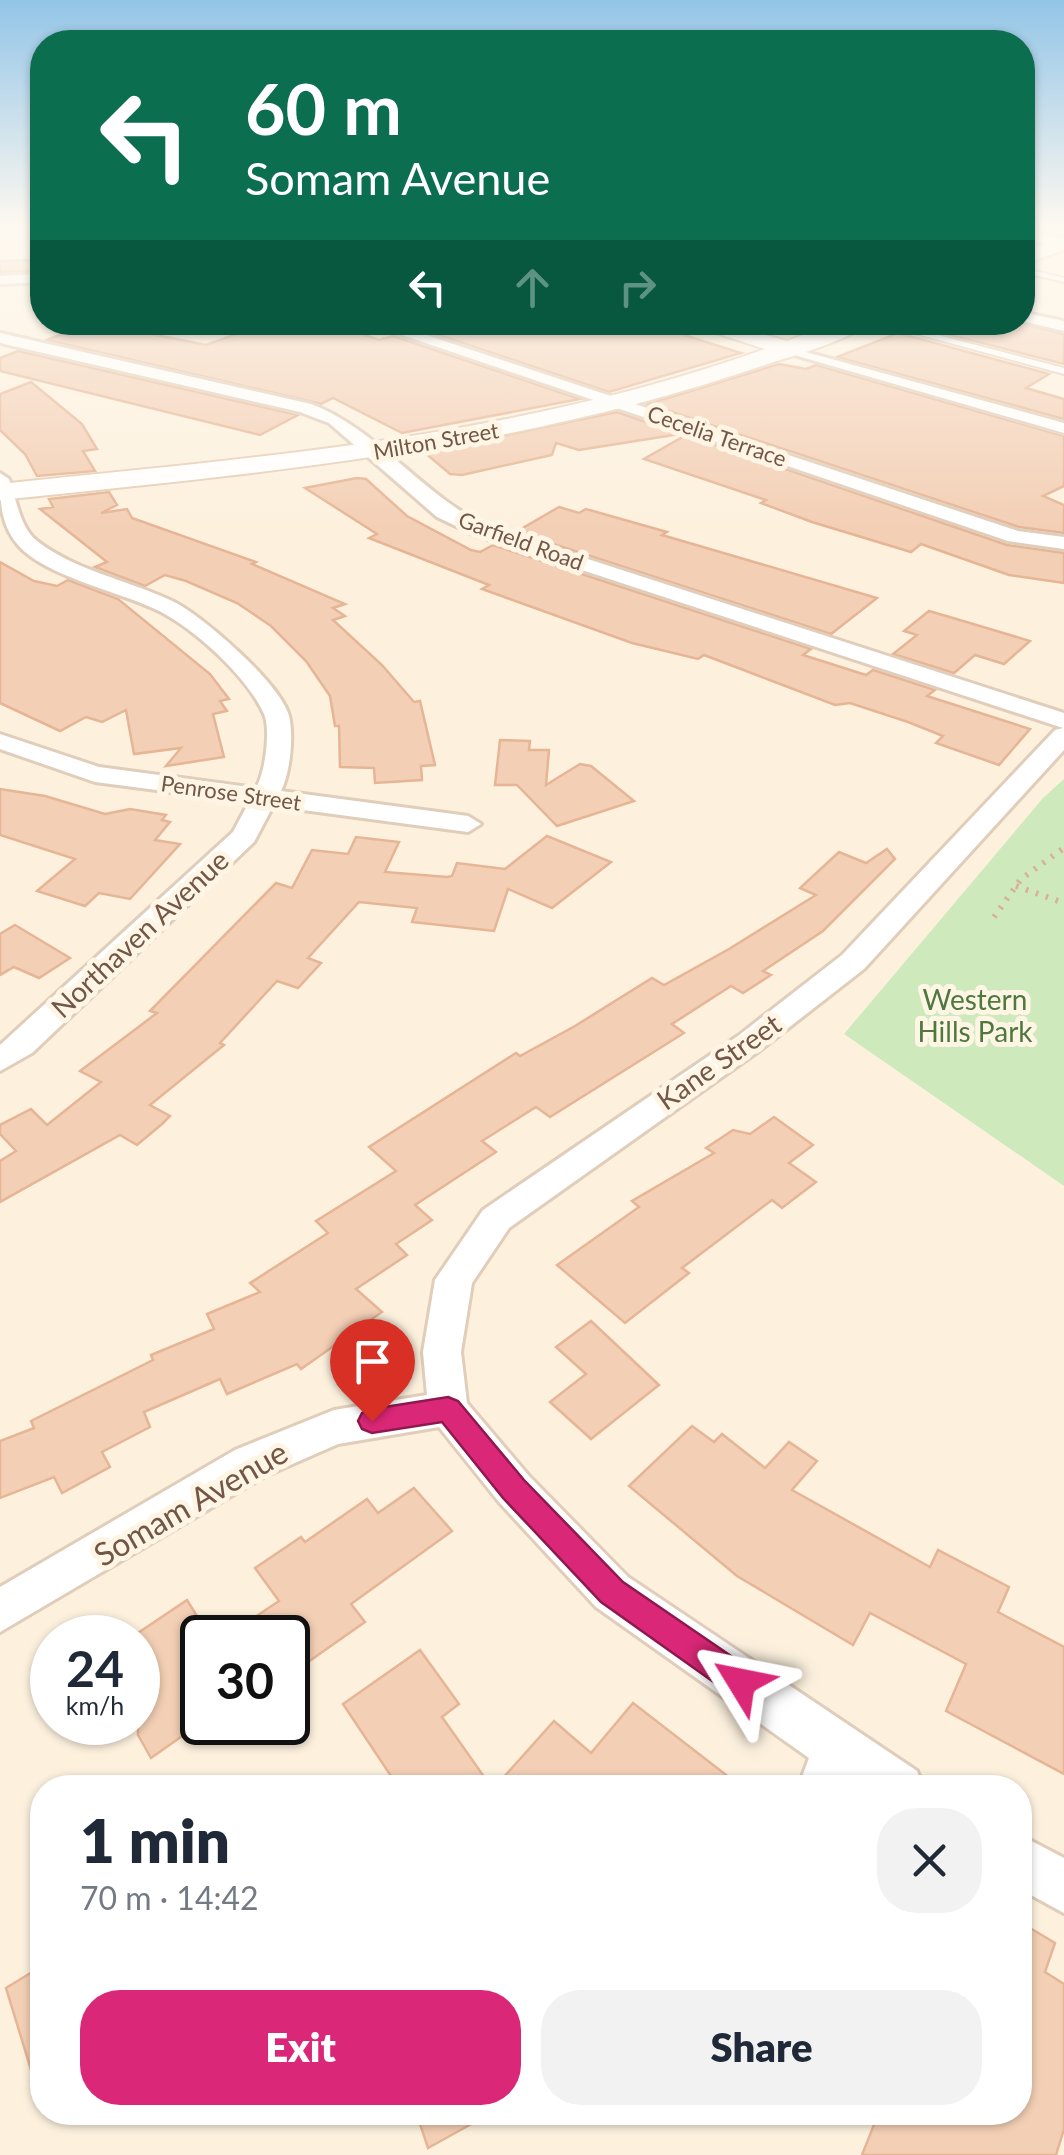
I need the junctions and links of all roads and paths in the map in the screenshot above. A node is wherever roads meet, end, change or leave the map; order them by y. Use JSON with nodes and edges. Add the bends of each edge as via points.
{"nodes":[{"id":1,"x":410,"y":335,"type":"edge"},
{"id":2,"x":740,"y":335,"type":"edge"},
{"id":3,"x":825,"y":335,"type":"edge"},
{"id":4,"x":925,"y":335,"type":"edge"},
{"id":5,"x":0,"y":338,"type":"edge"},
{"id":6,"x":790,"y":349,"type":"junction"},
{"id":7,"x":1064,"y":372,"type":"edge"},
{"id":8,"x":620,"y":403,"type":"junction"},
{"id":9,"x":1064,"y":428,"type":"edge"},
{"id":10,"x":376,"y":452,"type":"junction"},
{"id":11,"x":2,"y":488,"type":"edge"},
{"id":12,"x":1064,"y":543,"type":"edge"},
{"id":13,"x":1064,"y":721,"type":"edge"},
{"id":14,"x":1064,"y":735,"type":"edge"},
{"id":15,"x":0,"y":742,"type":"edge"},
{"id":16,"x":268,"y":798,"type":"junction"},
{"id":17,"x":468,"y":824,"type":"dead end"},
{"id":18,"x":1064,"y":848,"type":"edge"},
{"id":19,"x":1016,"y":886,"type":"junction"},
{"id":20,"x":1064,"y":903,"type":"edge"},
{"id":21,"x":994,"y":916,"type":"dead end"},
{"id":22,"x":0,"y":1060,"type":"edge"},
{"id":23,"x":448,"y":1409,"type":"junction"},
{"id":24,"x":0,"y":1611,"type":"edge"},
{"id":25,"x":830,"y":1768,"type":"edge"},
{"id":26,"x":854,"y":1775,"type":"edge"},
{"id":27,"x":1032,"y":1867,"type":"edge"},
{"id":28,"x":1064,"y":1887,"type":"edge"}],
"edges":[{"from":1,"to":8,"type":"street","name":"Cecelia Terrace"},
{"from":2,"to":6,"type":"main road"},
{"from":3,"to":6,"type":"main road","name":"Milton Street"},
{"from":4,"to":7,"type":"lane"},
{"from":5,"to":10,"type":"street","name":"Garfield Road","via":[[305,408],[344,425]]},
{"from":6,"to":8,"type":"main road","name":"Milton Street"},
{"from":6,"to":9,"type":"street"},
{"from":8,"to":10,"type":"main road","name":"Milton Street"},
{"from":8,"to":12,"type":"street","name":"Cecelia Terrace","via":[[1016,537]]},
{"from":10,"to":11,"type":"main road","name":"Milton Street"},
{"from":10,"to":13,"type":"street","name":"Garfield Road","via":[[444,513],[482,530]]},
{"from":11,"to":16,"type":"street","via":[[27,544],[167,606],[227,649],[278,715]]},
{"from":14,"to":23,"type":"street","name":"Kane Street","via":[[853,962],[749,1044],[496,1218],[454,1280],[442,1352]]},
{"from":15,"to":16,"type":"street","name":"Penrose Street","via":[[94,774]]},
{"from":16,"to":17,"type":"street","name":"Penrose Street"},
{"from":16,"to":22,"type":"street","name":"Northaven Avenue","via":[[244,836]]},
{"from":18,"to":19,"type":"path"},
{"from":19,"to":20,"type":"path"},
{"from":19,"to":21,"type":"path"},
{"from":23,"to":24,"type":"street","name":"Somam Avenue","via":[[334,1427],[250,1462]]},
{"from":23,"to":25,"type":"street","via":[[612,1592]]},
{"from":25,"to":26,"type":"street"},
{"from":27,"to":28,"type":"street"}]}
